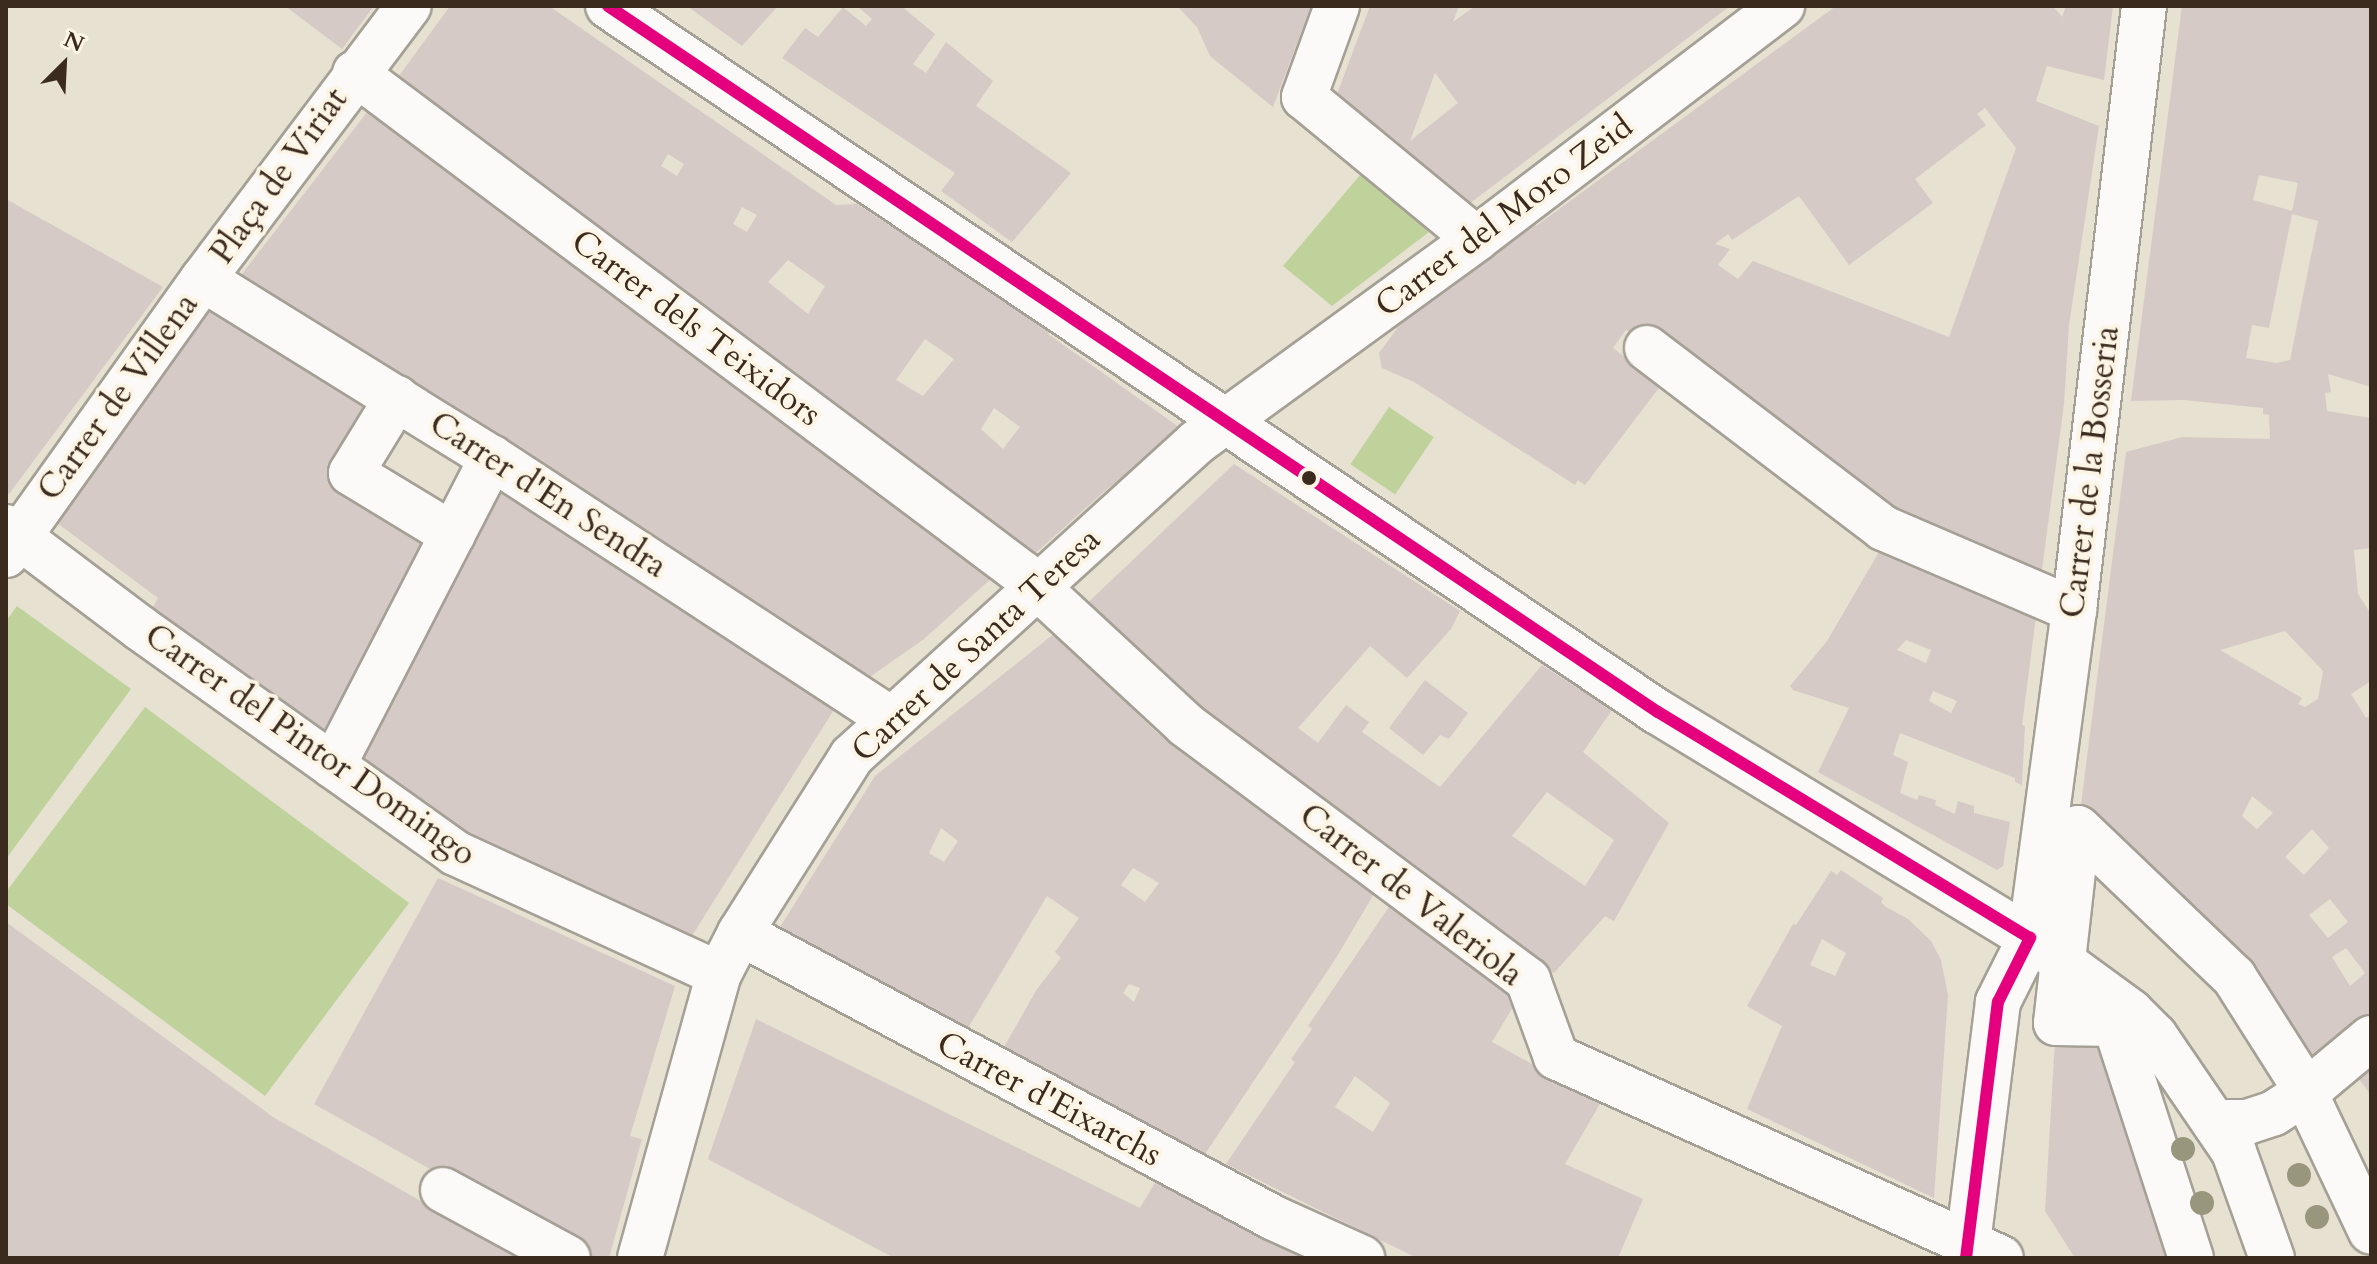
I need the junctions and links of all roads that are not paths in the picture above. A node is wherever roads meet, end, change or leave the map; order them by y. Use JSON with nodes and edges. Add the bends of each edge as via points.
{"nodes":[{"id":1,"x":409,"y":6,"type":"edge"},
{"id":2,"x":608,"y":6,"type":"edge"},
{"id":3,"x":1337,"y":6,"type":"edge"},
{"id":4,"x":1782,"y":6,"type":"edge"},
{"id":5,"x":2144,"y":6,"type":"edge"},
{"id":6,"x":355,"y":73,"type":"junction"},
{"id":7,"x":1476,"y":239,"type":"junction"},
{"id":8,"x":203,"y":279,"type":"junction"},
{"id":9,"x":1647,"y":348,"type":"dead end"},
{"id":10,"x":397,"y":398,"type":"junction"},
{"id":11,"x":1223,"y":422,"type":"junction"},
{"id":12,"x":492,"y":458,"type":"junction"},
{"id":13,"x":453,"y":535,"type":"junction"},
{"id":14,"x":10,"y":539,"type":"edge"},
{"id":15,"x":1036,"y":585,"type":"junction"},
{"id":16,"x":2074,"y":610,"type":"junction"},
{"id":17,"x":890,"y":718,"type":"junction"},
{"id":18,"x":333,"y":766,"type":"junction"},
{"id":19,"x":740,"y":933,"type":"junction"},
{"id":20,"x":2047,"y":951,"type":"junction"},
{"id":21,"x":719,"y":974,"type":"junction"},
{"id":22,"x":2371,"y":1038,"type":"edge"},
{"id":23,"x":2305,"y":1107,"type":"junction"},
{"id":24,"x":2214,"y":1114,"type":"junction"},
{"id":25,"x":2371,"y":1164,"type":"edge"},
{"id":26,"x":443,"y":1190,"type":"dead end"},
{"id":27,"x":2371,"y":1232,"type":"edge"},
{"id":28,"x":1978,"y":1254,"type":"edge"},
{"id":29,"x":568,"y":1258,"type":"edge"},
{"id":30,"x":640,"y":1258,"type":"edge"},
{"id":31,"x":1362,"y":1258,"type":"edge"},
{"id":32,"x":2191,"y":1258,"type":"edge"},
{"id":33,"x":2272,"y":1258,"type":"edge"}],
"edges":[{"from":1,"to":6,"type":"street"},
{"from":2,"to":11,"type":"street"},
{"from":3,"to":7,"type":"street","via":[[1304,97]]},
{"from":4,"to":7,"type":"street","name":"Carrer del Moro Zeid"},
{"from":5,"to":16,"type":"street","name":"Carrer de la Bosseria"},
{"from":6,"to":8,"type":"street","name":"Plaça de Viriat"},
{"from":6,"to":15,"type":"street","name":"Carrer dels Teixidors"},
{"from":7,"to":11,"type":"street","name":"Carrer del Moro Zeid"},
{"from":8,"to":10,"type":"street","name":"Carrer d'En Sendra"},
{"from":8,"to":14,"type":"street","name":"Carrer de Villena"},
{"from":9,"to":16,"type":"street","via":[[1883,528]]},
{"from":10,"to":12,"type":"street","name":"Carrer d'En Sendra"},
{"from":10,"to":13,"type":"street","via":[[351,473]]},
{"from":11,"to":15,"type":"street","name":"Carrer de Santa Teresa"},
{"from":11,"to":20,"type":"street","via":[[1658,712]]},
{"from":12,"to":13,"type":"street"},
{"from":12,"to":17,"type":"street","name":"Carrer d'En Sendra"},
{"from":13,"to":18,"type":"street"},
{"from":14,"to":18,"type":"street","name":"Carrer del Pintor Domingo"},
{"from":15,"to":17,"type":"street","name":"Carrer de Santa Teresa"},
{"from":15,"to":28,"type":"street","name":"Carrer de Valeriola","via":[[1186,725],[1528,980],[1556,1057]]},
{"from":16,"to":20,"type":"street","name":"Carrer de la Bosseria"},
{"from":17,"to":19,"type":"street","name":"Carrer de Santa Teresa","via":[[852,756]]},
{"from":18,"to":21,"type":"street","name":"Carrer del Pintor Domingo","via":[[455,853]]},
{"from":19,"to":21,"type":"street","name":"Carrer de Santa Teresa"},
{"from":19,"to":31,"type":"street","name":"Carrer d'Eixarchs","via":[[1274,1218]]},
{"from":20,"to":23,"type":"street","via":[[2078,828],[2234,977]]},
{"from":20,"to":24,"type":"street","via":[[2131,1012]]},
{"from":20,"to":28,"type":"street","via":[[1998,1002]]},
{"from":20,"to":32,"type":"street","via":[[2056,1023],[2115,1024]]},
{"from":21,"to":30,"type":"street","name":"Carrer de Santa Teresa"},
{"from":22,"to":23,"type":"street"},
{"from":23,"to":24,"type":"street","via":[[2259,1119]]},
{"from":23,"to":25,"type":"street"},
{"from":23,"to":27,"type":"street"},
{"from":24,"to":33,"type":"street","via":[[2234,1152]]},
{"from":26,"to":29,"type":"street"}]}
